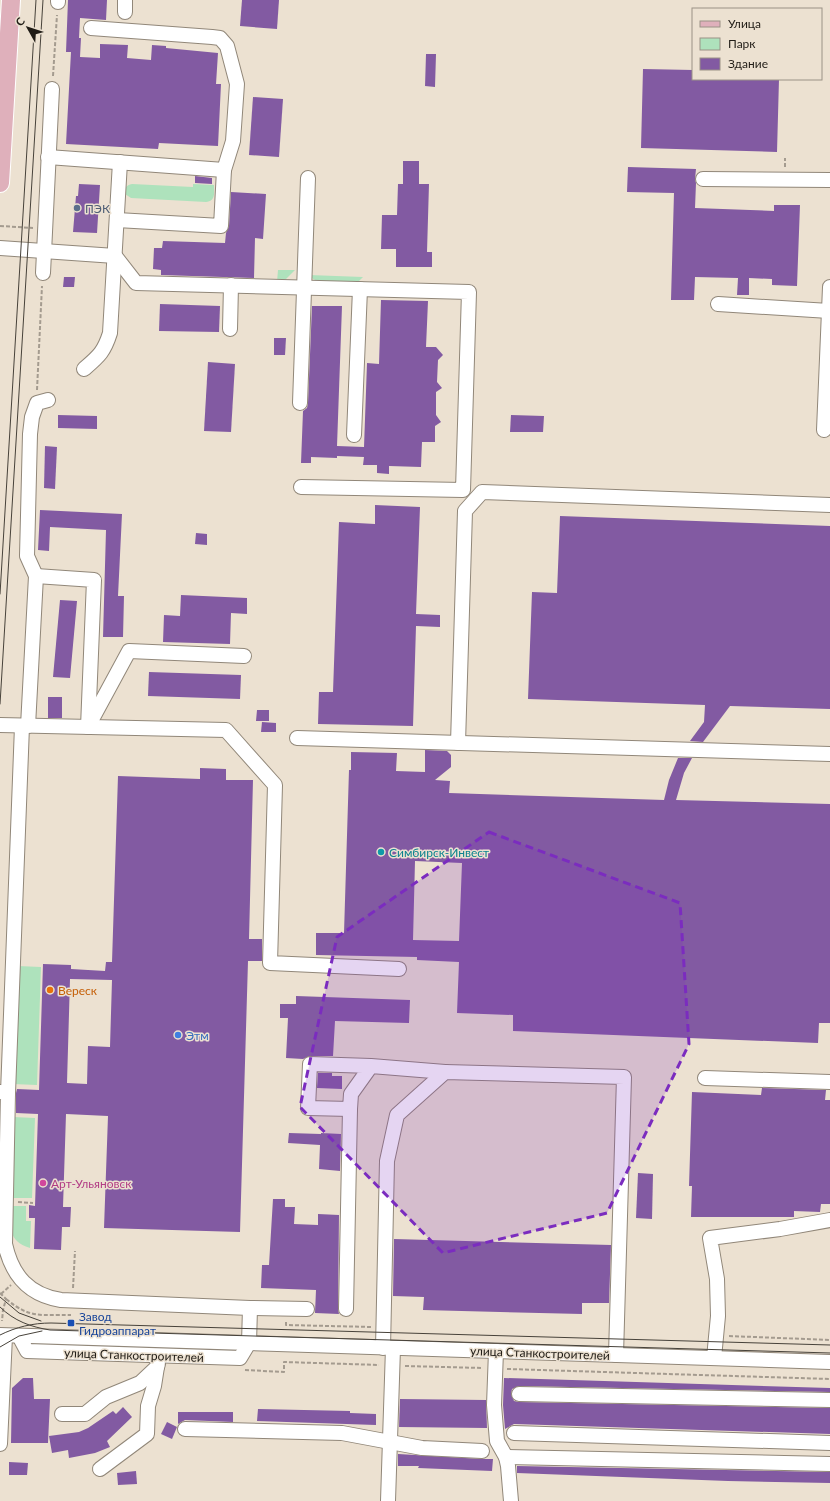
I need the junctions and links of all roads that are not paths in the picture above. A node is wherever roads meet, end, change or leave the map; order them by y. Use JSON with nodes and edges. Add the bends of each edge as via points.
{"nodes":[{"id":1,"x":11,"y":0,"type":"edge"},
{"id":2,"x":91,"y":28,"type":"dead end"},
{"id":3,"x":52,"y":89,"type":"road end"},
{"id":4,"x":48,"y":157,"type":"junction"},
{"id":5,"x":120,"y":162,"type":"junction"},
{"id":6,"x":224,"y":170,"type":"junction"},
{"id":7,"x":308,"y":178,"type":"dead end"},
{"id":8,"x":703,"y":179,"type":"dead end"},
{"id":9,"x":830,"y":180,"type":"edge"},
{"id":10,"x":0,"y":183,"type":"edge"},
{"id":11,"x":116,"y":220,"type":"junction"},
{"id":12,"x":0,"y":248,"type":"edge"},
{"id":13,"x":44,"y":252,"type":"junction"},
{"id":14,"x":115,"y":256,"type":"junction"},
{"id":15,"x":43,"y":273,"type":"road end"},
{"id":16,"x":231,"y":285,"type":"junction"},
{"id":17,"x":830,"y":286,"type":"edge"},
{"id":18,"x":304,"y":288,"type":"junction"},
{"id":19,"x":360,"y":289,"type":"junction"},
{"id":20,"x":718,"y":304,"type":"dead end"},
{"id":21,"x":829,"y":311,"type":"edge"},
{"id":22,"x":230,"y":329,"type":"dead end"},
{"id":23,"x":84,"y":369,"type":"dead end"},
{"id":24,"x":48,"y":400,"type":"dead end"},
{"id":25,"x":300,"y":403,"type":"dead end"},
{"id":26,"x":824,"y":430,"type":"dead end"},
{"id":27,"x":354,"y":435,"type":"dead end"},
{"id":28,"x":301,"y":487,"type":"dead end"},
{"id":29,"x":830,"y":505,"type":"edge"},
{"id":30,"x":36,"y":576,"type":"junction"},
{"id":31,"x":244,"y":656,"type":"dead end"},
{"id":32,"x":0,"y":725,"type":"edge"},
{"id":33,"x":25,"y":726,"type":"junction"},
{"id":34,"x":88,"y":727,"type":"junction"},
{"id":35,"x":297,"y":738,"type":"dead end"},
{"id":36,"x":458,"y":743,"type":"junction"},
{"id":37,"x":830,"y":754,"type":"edge"},
{"id":38,"x":399,"y":969,"type":"dead end"},
{"id":39,"x":371,"y":1066,"type":"junction"},
{"id":40,"x":445,"y":1072,"type":"junction"},
{"id":41,"x":705,"y":1078,"type":"dead end"},
{"id":42,"x":830,"y":1082,"type":"edge"},
{"id":43,"x":4,"y":1092,"type":"edge"},
{"id":44,"x":350,"y":1109,"type":"junction"},
{"id":45,"x":830,"y":1220,"type":"edge"},
{"id":46,"x":250,"y":1308,"type":"junction"},
{"id":47,"x":308,"y":1309,"type":"dead end"},
{"id":48,"x":346,"y":1309,"type":"dead end"},
{"id":49,"x":6,"y":1335,"type":"edge"},
{"id":50,"x":249,"y":1343,"type":"junction"},
{"id":51,"x":388,"y":1348,"type":"junction"},
{"id":52,"x":496,"y":1351,"type":"junction"},
{"id":53,"x":616,"y":1355,"type":"junction"},
{"id":54,"x":714,"y":1358,"type":"junction"},
{"id":55,"x":158,"y":1361,"type":"junction"},
{"id":56,"x":830,"y":1362,"type":"edge"},
{"id":57,"x":519,"y":1394,"type":"dead end"},
{"id":58,"x":830,"y":1400,"type":"edge"},
{"id":59,"x":62,"y":1414,"type":"dead end"},
{"id":60,"x":185,"y":1429,"type":"dead end"},
{"id":61,"x":390,"y":1441,"type":"junction"},
{"id":62,"x":830,"y":1443,"type":"edge"},
{"id":63,"x":0,"y":1444,"type":"edge"},
{"id":64,"x":482,"y":1451,"type":"dead end"},
{"id":65,"x":506,"y":1457,"type":"junction"},
{"id":66,"x":524,"y":1457,"type":"junction"},
{"id":67,"x":830,"y":1464,"type":"edge"},
{"id":68,"x":100,"y":1469,"type":"dead end"},
{"id":69,"x":388,"y":1501,"type":"edge"},
{"id":70,"x":511,"y":1501,"type":"edge"}],
"edges":[{"from":1,"to":10,"type":"main road"},
{"from":2,"to":6,"type":"street","via":[[220,38],[227,46],[237,84],[233,141]]},
{"from":3,"to":4,"type":"street"},
{"from":4,"to":5,"type":"street"},
{"from":4,"to":13,"type":"street"},
{"from":5,"to":6,"type":"street"},
{"from":5,"to":11,"type":"street"},
{"from":6,"to":11,"type":"street","via":[[221,226]]},
{"from":7,"to":18,"type":"street"},
{"from":8,"to":9,"type":"street"},
{"from":11,"to":14,"type":"street"},
{"from":12,"to":13,"type":"street"},
{"from":13,"to":14,"type":"street"},
{"from":13,"to":15,"type":"street"},
{"from":14,"to":16,"type":"street","via":[[136,283]]},
{"from":14,"to":23,"type":"street","via":[[110,333],[100,356]]},
{"from":16,"to":18,"type":"street"},
{"from":16,"to":22,"type":"street"},
{"from":17,"to":21,"type":"street"},
{"from":18,"to":19,"type":"street"},
{"from":18,"to":25,"type":"street"},
{"from":19,"to":27,"type":"street"},
{"from":19,"to":28,"type":"street","via":[[469,292],[463,490]]},
{"from":20,"to":21,"type":"street"},
{"from":21,"to":26,"type":"street"},
{"from":24,"to":30,"type":"street","via":[[37,403],[30,434],[27,556]]},
{"from":29,"to":36,"type":"street","via":[[482,492],[465,511]]},
{"from":30,"to":33,"type":"street"},
{"from":30,"to":34,"type":"street","via":[[94,580]]},
{"from":31,"to":34,"type":"street","via":[[129,651]]},
{"from":32,"to":33,"type":"street"},
{"from":33,"to":34,"type":"street"},
{"from":33,"to":43,"type":"street"},
{"from":34,"to":38,"type":"street","via":[[226,730],[276,785],[270,963]]},
{"from":35,"to":36,"type":"street"},
{"from":36,"to":37,"type":"street"},
{"from":39,"to":40,"type":"street"},
{"from":39,"to":44,"type":"street","via":[[350,1094]]},
{"from":39,"to":44,"type":"street","via":[[310,1064],[308,1108]]},
{"from":40,"to":51,"type":"street","via":[[396,1115],[387,1161]]},
{"from":40,"to":53,"type":"street","via":[[624,1077]]},
{"from":41,"to":42,"type":"street"},
{"from":43,"to":46,"type":"street","via":[[5,1244],[12,1266],[32,1290],[40,1295],[61,1300]]},
{"from":44,"to":48,"type":"street"},
{"from":45,"to":54,"type":"street","via":[[710,1238],[717,1279]]},
{"from":46,"to":47,"type":"street"},
{"from":46,"to":50,"type":"street"},
{"from":49,"to":50,"type":"street","name":"улица Станкостроителей"},
{"from":49,"to":55,"type":"street","name":"улица Станкостроителей","via":[[27,1351]]},
{"from":49,"to":63,"type":"street"},
{"from":50,"to":51,"type":"street","name":"улица Станкостроителей"},
{"from":50,"to":55,"type":"street","name":"улица Станкостроителей","via":[[240,1358]]},
{"from":51,"to":52,"type":"street","name":"улица Станкостроителей"},
{"from":51,"to":61,"type":"street","via":[[392,1366]]},
{"from":52,"to":53,"type":"street","name":"улица Станкостроителей"},
{"from":52,"to":65,"type":"street","via":[[494,1405],[497,1441]]},
{"from":53,"to":54,"type":"street","name":"улица Станкостроителей"},
{"from":54,"to":56,"type":"street","name":"улица Станкостроителей"},
{"from":55,"to":59,"type":"street","via":[[140,1383],[106,1397],[85,1414]]},
{"from":55,"to":68,"type":"street","via":[[148,1406],[147,1434]]},
{"from":57,"to":58,"type":"street"},
{"from":60,"to":61,"type":"street","via":[[342,1432]]},
{"from":61,"to":64,"type":"street","via":[[422,1448]]},
{"from":61,"to":69,"type":"street"},
{"from":62,"to":66,"type":"street","via":[[519,1433]]},
{"from":65,"to":66,"type":"street"},
{"from":65,"to":70,"type":"street"},
{"from":66,"to":67,"type":"street"}]}
